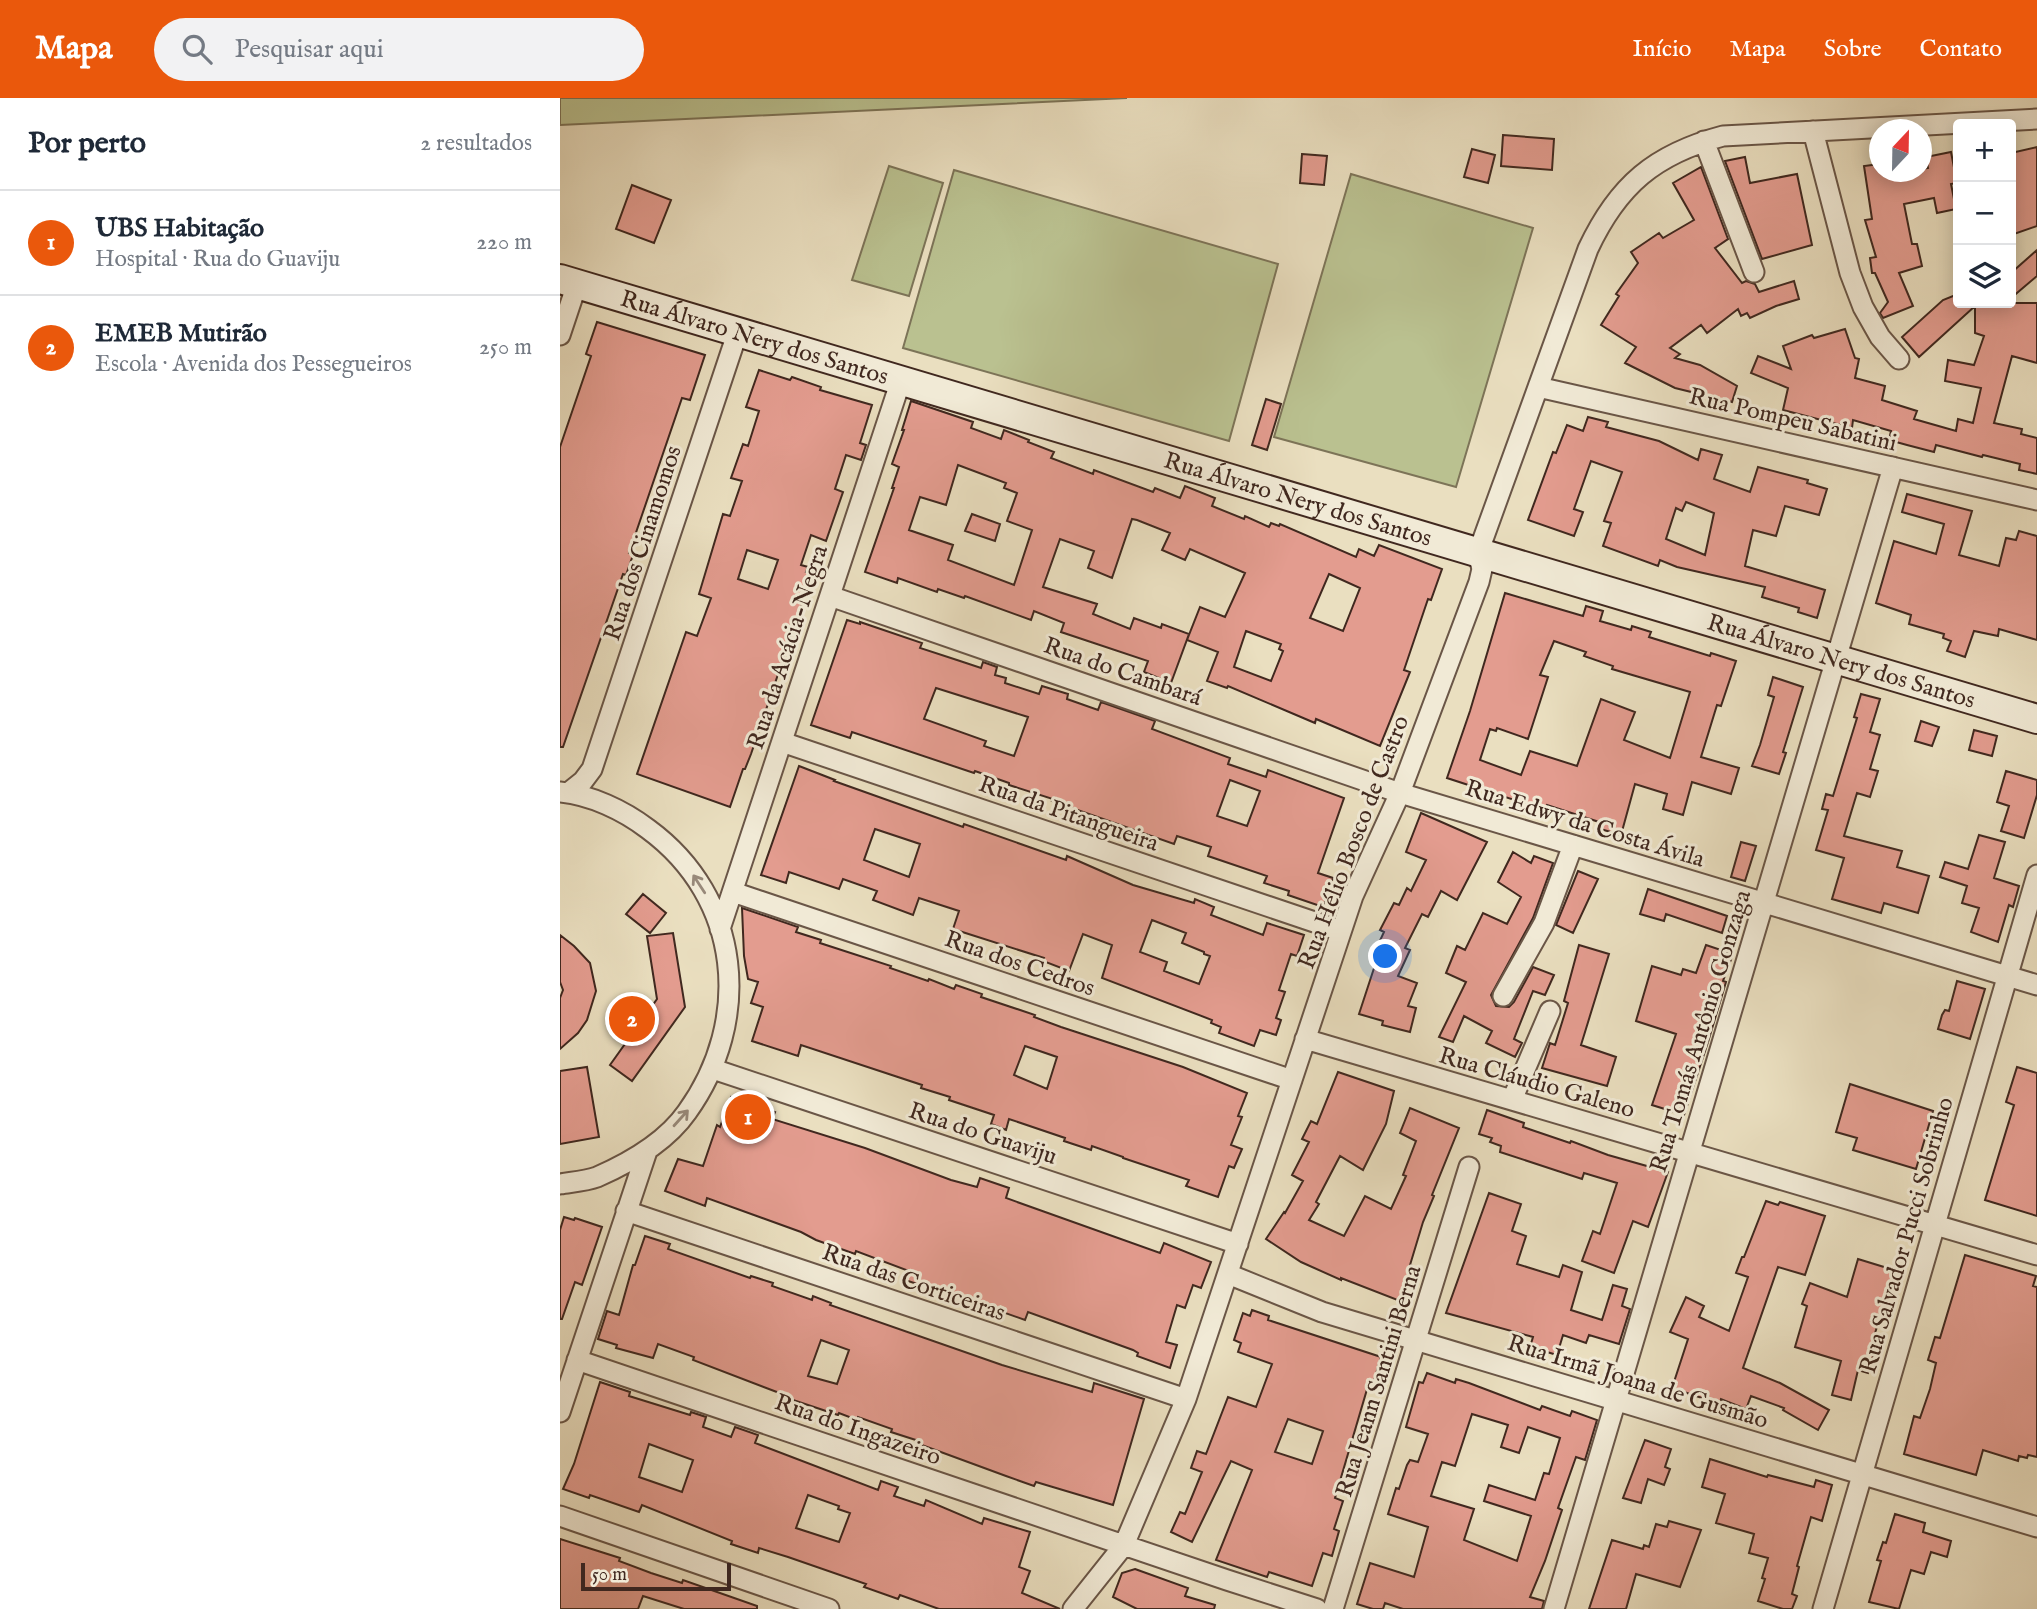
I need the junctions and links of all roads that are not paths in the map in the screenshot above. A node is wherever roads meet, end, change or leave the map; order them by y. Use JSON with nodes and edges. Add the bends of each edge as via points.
{"nodes":[{"id":1,"x":2037,"y":119,"type":"edge"},
{"id":2,"x":1813,"y":131,"type":"junction"},
{"id":3,"x":1704,"y":141,"type":"junction"},
{"id":4,"x":1754,"y":272,"type":"dead end"},
{"id":5,"x":568,"y":281,"type":"edge"},
{"id":6,"x":738,"y":331,"type":"junction"},
{"id":7,"x":560,"y":335,"type":"edge"},
{"id":8,"x":1899,"y":359,"type":"dead end"},
{"id":9,"x":901,"y":380,"type":"junction"},
{"id":10,"x":1538,"y":387,"type":"junction"},
{"id":11,"x":1893,"y":467,"type":"junction"},
{"id":12,"x":2037,"y":500,"type":"edge"},
{"id":13,"x":1478,"y":553,"type":"junction"},
{"id":14,"x":830,"y":596,"type":"junction"},
{"id":15,"x":1836,"y":659,"type":"junction"},
{"id":16,"x":2037,"y":719,"type":"edge"},
{"id":17,"x":782,"y":742,"type":"junction"},
{"id":18,"x":592,"y":769,"type":"junction"},
{"id":19,"x":564,"y":792,"type":"edge"},
{"id":20,"x":1400,"y":793,"type":"junction"},
{"id":21,"x":600,"y":802,"type":"junction"},
{"id":22,"x":1573,"y":845,"type":"junction"},
{"id":23,"x":2037,"y":875,"type":"edge"},
{"id":24,"x":733,"y":892,"type":"junction"},
{"id":25,"x":1764,"y":903,"type":"junction"},
{"id":26,"x":720,"y":929,"type":"junction"},
{"id":27,"x":1341,"y":932,"type":"junction"},
{"id":28,"x":2007,"y":976,"type":"junction"},
{"id":29,"x":2037,"y":985,"type":"edge"},
{"id":30,"x":1503,"y":996,"type":"dead end"},
{"id":31,"x":1550,"y":1011,"type":"dead end"},
{"id":32,"x":1305,"y":1039,"type":"junction"},
{"id":33,"x":713,"y":1069,"type":"junction"},
{"id":34,"x":1292,"y":1080,"type":"junction"},
{"id":35,"x":1512,"y":1100,"type":"junction"},
{"id":36,"x":647,"y":1151,"type":"junction"},
{"id":37,"x":1690,"y":1153,"type":"junction"},
{"id":38,"x":1469,"y":1167,"type":"dead end"},
{"id":39,"x":560,"y":1184,"type":"edge"},
{"id":40,"x":626,"y":1211,"type":"junction"},
{"id":41,"x":1935,"y":1225,"type":"junction"},
{"id":42,"x":1238,"y":1244,"type":"junction"},
{"id":43,"x":2037,"y":1255,"type":"edge"},
{"id":44,"x":1227,"y":1275,"type":"junction"},
{"id":45,"x":1416,"y":1340,"type":"junction"},
{"id":46,"x":577,"y":1360,"type":"junction"},
{"id":47,"x":1186,"y":1399,"type":"junction"},
{"id":48,"x":1616,"y":1400,"type":"junction"},
{"id":49,"x":560,"y":1412,"type":"edge"},
{"id":50,"x":1862,"y":1474,"type":"junction"},
{"id":51,"x":560,"y":1516,"type":"edge"},
{"id":52,"x":2037,"y":1527,"type":"edge"},
{"id":53,"x":1124,"y":1545,"type":"junction"},
{"id":54,"x":829,"y":1609,"type":"edge"},
{"id":55,"x":1073,"y":1609,"type":"edge"},
{"id":56,"x":1317,"y":1609,"type":"edge"},
{"id":57,"x":1334,"y":1609,"type":"edge"},
{"id":58,"x":1554,"y":1609,"type":"edge"},
{"id":59,"x":1823,"y":1609,"type":"edge"}],
"edges":[{"from":1,"to":2,"type":"street","name":"Rua Hélio Bosco de Castro"},
{"from":2,"to":3,"type":"street","name":"Rua Hélio Bosco de Castro","via":[[1747,133]]},
{"from":2,"to":8,"type":"street","via":[[1854,285],[1880,337]]},
{"from":3,"to":4,"type":"street"},
{"from":3,"to":10,"type":"street","name":"Rua Hélio Bosco de Castro","via":[[1656,164],[1613,202],[1588,248]]},
{"from":5,"to":6,"type":"main road","name":"Rua Álvaro Nery dos Santos"},
{"from":5,"to":7,"type":"street"},
{"from":6,"to":9,"type":"main road","name":"Rua Álvaro Nery dos Santos"},
{"from":6,"to":18,"type":"street","name":"Rua dos Cinamomos"},
{"from":9,"to":13,"type":"main road","name":"Rua Álvaro Nery dos Santos"},
{"from":9,"to":14,"type":"street","name":"Rua da Acácia-Negra"},
{"from":10,"to":11,"type":"street","name":"Rua Pompeu Sabatini"},
{"from":10,"to":13,"type":"street","name":"Rua Hélio Bosco de Castro"},
{"from":11,"to":12,"type":"street","name":"Rua Pompeu Sabatini"},
{"from":11,"to":15,"type":"street","name":"Rua Tomás Antônio Gonzaga"},
{"from":13,"to":15,"type":"main road","name":"Rua Álvaro Nery dos Santos"},
{"from":13,"to":20,"type":"street","name":"Rua Hélio Bosco de Castro","via":[[1479,582]]},
{"from":14,"to":17,"type":"street","name":"Rua da Acácia-Negra"},
{"from":14,"to":20,"type":"street","name":"Rua do Cambará"},
{"from":15,"to":16,"type":"main road","name":"Rua Álvaro Nery dos Santos"},
{"from":15,"to":25,"type":"street","name":"Rua Tomás Antônio Gonzaga"},
{"from":17,"to":24,"type":"street","name":"Rua da Acácia-Negra"},
{"from":17,"to":27,"type":"street","name":"Rua da Pitangueira"},
{"from":18,"to":19,"type":"street","name":"Rua dos Cinamomos","via":[[583,781]]},
{"from":18,"to":21,"type":"street"},
{"from":19,"to":21,"type":"street"},
{"from":20,"to":22,"type":"street","name":"Rua Edwy da Costa Ávila"},
{"from":20,"to":27,"type":"street","name":"Rua Hélio Bosco de Castro"},
{"from":26,"to":21,"type":"street","one_way":true,"via":[[706,896],[670,848],[633,818]]},
{"from":22,"to":25,"type":"street","name":"Rua Edwy da Costa Ávila"},
{"from":22,"to":30,"type":"street","via":[[1544,923]]},
{"from":23,"to":28,"type":"street","name":"Rua Salvador Pucci Sobrinho"},
{"from":24,"to":26,"type":"street","name":"Rua da Acácia-Negra"},
{"from":24,"to":34,"type":"street","name":"Rua dos Cedros"},
{"from":25,"to":28,"type":"street","name":"Rua Edwy da Costa Ávila"},
{"from":25,"to":37,"type":"street","name":"Rua Tomás Antônio Gonzaga"},
{"from":26,"to":33,"type":"street","via":[[730,1000]]},
{"from":27,"to":32,"type":"street","name":"Rua Hélio Bosco de Castro"},
{"from":28,"to":29,"type":"street","name":"Rua Edwy da Costa Ávila"},
{"from":28,"to":41,"type":"street","name":"Rua Salvador Pucci Sobrinho"},
{"from":31,"to":35,"type":"street"},
{"from":32,"to":34,"type":"street","name":"Rua Hélio Bosco de Castro"},
{"from":32,"to":35,"type":"street","name":"Rua Cláudio Galeno"},
{"from":36,"to":33,"type":"street","one_way":true,"via":[[685,1114]]},
{"from":33,"to":42,"type":"street","name":"Rua do Guaviju"},
{"from":34,"to":42,"type":"street","name":"Rua Hélio Bosco de Castro"},
{"from":35,"to":37,"type":"street","name":"Rua Cláudio Galeno"},
{"from":36,"to":39,"type":"street","via":[[594,1178]]},
{"from":36,"to":40,"type":"street"},
{"from":37,"to":41,"type":"street","name":"Rua Cláudio Galeno"},
{"from":37,"to":48,"type":"street","name":"Rua Tomás Antônio Gonzaga"},
{"from":38,"to":45,"type":"street","name":"Rua Jeann Santini Berna"},
{"from":40,"to":46,"type":"street"},
{"from":40,"to":47,"type":"street","name":"Rua das Corticeiras"},
{"from":41,"to":43,"type":"street","name":"Rua Cláudio Galeno"},
{"from":41,"to":50,"type":"street","name":"Rua Salvador Pucci Sobrinho"},
{"from":42,"to":44,"type":"street","name":"Rua Hélio Bosco de Castro"},
{"from":44,"to":45,"type":"street","name":"Rua Irmã Joana de Gusmão","via":[[1322,1312]]},
{"from":44,"to":47,"type":"street","name":"Rua Hélio Bosco de Castro"},
{"from":45,"to":48,"type":"street","name":"Rua Irmã Joana de Gusmão"},
{"from":45,"to":57,"type":"street","name":"Rua Jeann Santini Berna"},
{"from":46,"to":49,"type":"street"},
{"from":46,"to":53,"type":"street","name":"Rua do Ingazeiro"},
{"from":47,"to":53,"type":"street","name":"Rua Hélio Bosco de Castro"},
{"from":48,"to":50,"type":"street","name":"Rua Irmã Joana de Gusmão"},
{"from":48,"to":58,"type":"street","name":"Rua Tomás Antônio Gonzaga"},
{"from":50,"to":52,"type":"street","name":"Rua Irmã Joana de Gusmão"},
{"from":50,"to":59,"type":"street","name":"Rua Salvador Pucci Sobrinho"},
{"from":51,"to":54,"type":"street"},
{"from":53,"to":55,"type":"street","name":"Rua Hélio Bosco de Castro"},
{"from":53,"to":56,"type":"street","name":"Rua do Ingazeiro"}]}
